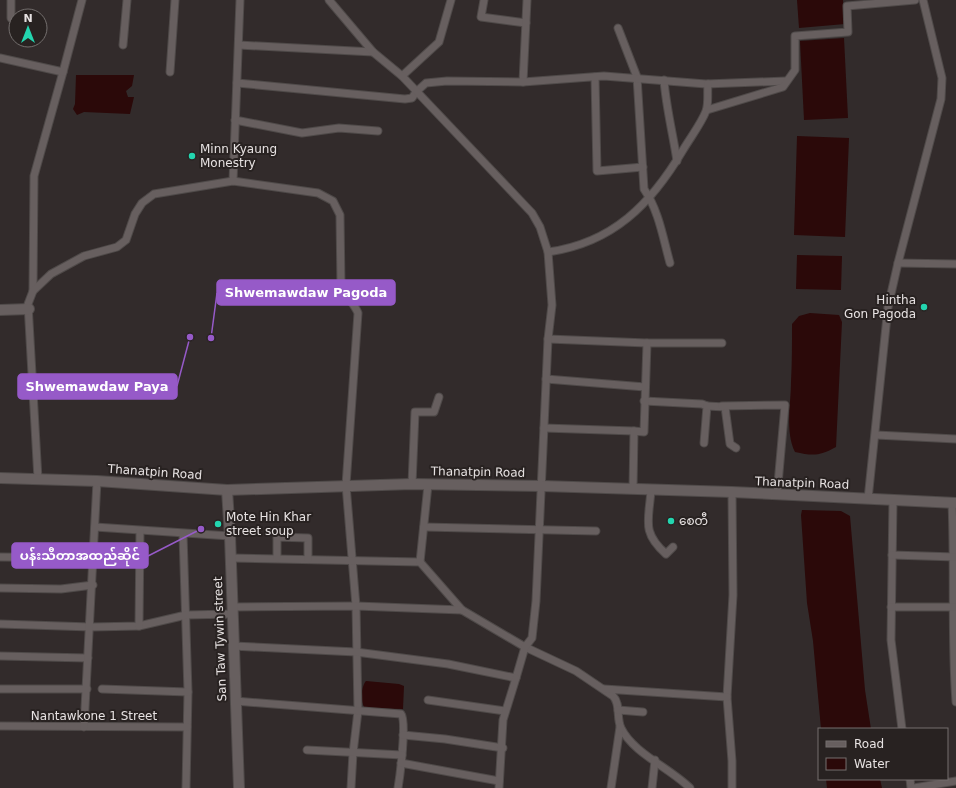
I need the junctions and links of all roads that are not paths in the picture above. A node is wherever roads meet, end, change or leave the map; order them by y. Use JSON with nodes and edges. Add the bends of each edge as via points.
{"nodes":[{"id":1,"x":82,"y":0,"type":"edge"},
{"id":2,"x":126,"y":0,"type":"edge"},
{"id":3,"x":175,"y":0,"type":"edge"},
{"id":4,"x":240,"y":0,"type":"edge"},
{"id":5,"x":451,"y":0,"type":"edge"},
{"id":6,"x":484,"y":0,"type":"edge"},
{"id":7,"x":527,"y":0,"type":"edge"},
{"id":8,"x":915,"y":0,"type":"edge"},
{"id":9,"x":923,"y":0,"type":"edge"},
{"id":10,"x":333,"y":1,"type":"edge"},
{"id":11,"x":526,"y":23,"type":"junction"},
{"id":12,"x":618,"y":28,"type":"dead end"},
{"id":13,"x":124,"y":45,"type":"dead end"},
{"id":14,"x":239,"y":45,"type":"junction"},
{"id":15,"x":373,"y":52,"type":"junction"},
{"id":16,"x":0,"y":58,"type":"edge"},
{"id":17,"x":63,"y":72,"type":"junction"},
{"id":18,"x":170,"y":72,"type":"dead end"},
{"id":19,"x":402,"y":76,"type":"junction"},
{"id":20,"x":595,"y":77,"type":"junction"},
{"id":21,"x":637,"y":78,"type":"junction"},
{"id":22,"x":664,"y":80,"type":"junction"},
{"id":23,"x":786,"y":81,"type":"junction"},
{"id":24,"x":523,"y":82,"type":"junction"},
{"id":25,"x":237,"y":83,"type":"junction"},
{"id":26,"x":708,"y":84,"type":"junction"},
{"id":27,"x":416,"y":92,"type":"junction"},
{"id":28,"x":707,"y":110,"type":"junction"},
{"id":29,"x":235,"y":120,"type":"junction"},
{"id":30,"x":378,"y":131,"type":"dead end"},
{"id":31,"x":677,"y":161,"type":"junction"},
{"id":32,"x":643,"y":167,"type":"junction"},
{"id":33,"x":233,"y":181,"type":"junction"},
{"id":34,"x":650,"y":198,"type":"junction"},
{"id":35,"x":548,"y":252,"type":"junction"},
{"id":36,"x":670,"y":263,"type":"dead end"},
{"id":37,"x":898,"y":263,"type":"junction"},
{"id":38,"x":956,"y":264,"type":"edge"},
{"id":39,"x":33,"y":291,"type":"junction"},
{"id":40,"x":0,"y":305,"type":"edge"},
{"id":41,"x":28,"y":306,"type":"junction"},
{"id":42,"x":0,"y":310,"type":"edge"},
{"id":43,"x":548,"y":339,"type":"junction"},
{"id":44,"x":722,"y":343,"type":"dead end"},
{"id":45,"x":647,"y":344,"type":"junction"},
{"id":46,"x":546,"y":379,"type":"junction"},
{"id":47,"x":645,"y":387,"type":"junction"},
{"id":48,"x":439,"y":397,"type":"dead end"},
{"id":49,"x":644,"y":401,"type":"junction"},
{"id":50,"x":707,"y":406,"type":"junction"},
{"id":51,"x":722,"y":406,"type":"junction"},
{"id":52,"x":544,"y":428,"type":"junction"},
{"id":53,"x":634,"y":431,"type":"junction"},
{"id":54,"x":876,"y":435,"type":"junction"},
{"id":55,"x":956,"y":439,"type":"edge"},
{"id":56,"x":704,"y":443,"type":"dead end"},
{"id":57,"x":736,"y":448,"type":"dead end"},
{"id":58,"x":0,"y":478,"type":"edge"},
{"id":59,"x":38,"y":479,"type":"junction"},
{"id":60,"x":97,"y":481,"type":"junction"},
{"id":61,"x":412,"y":484,"type":"junction"},
{"id":62,"x":346,"y":485,"type":"junction"},
{"id":63,"x":428,"y":485,"type":"junction"},
{"id":64,"x":542,"y":486,"type":"junction"},
{"id":65,"x":633,"y":489,"type":"junction"},
{"id":66,"x":227,"y":490,"type":"junction"},
{"id":67,"x":651,"y":490,"type":"junction"},
{"id":68,"x":732,"y":492,"type":"junction"},
{"id":69,"x":777,"y":495,"type":"junction"},
{"id":70,"x":868,"y":499,"type":"junction"},
{"id":71,"x":893,"y":500,"type":"junction"},
{"id":72,"x":954,"y":503,"type":"edge"},
{"id":73,"x":95,"y":527,"type":"junction"},
{"id":74,"x":424,"y":527,"type":"junction"},
{"id":75,"x":541,"y":529,"type":"junction"},
{"id":76,"x":140,"y":531,"type":"junction"},
{"id":77,"x":596,"y":531,"type":"dead end"},
{"id":78,"x":183,"y":534,"type":"junction"},
{"id":79,"x":230,"y":536,"type":"junction"},
{"id":80,"x":673,"y":547,"type":"dead end"},
{"id":81,"x":892,"y":555,"type":"junction"},
{"id":82,"x":955,"y":557,"type":"edge"},
{"id":83,"x":0,"y":558,"type":"edge"},
{"id":84,"x":94,"y":558,"type":"junction"},
{"id":85,"x":230,"y":558,"type":"junction"},
{"id":86,"x":277,"y":558,"type":"junction"},
{"id":87,"x":308,"y":559,"type":"junction"},
{"id":88,"x":354,"y":560,"type":"junction"},
{"id":89,"x":420,"y":562,"type":"junction"},
{"id":90,"x":93,"y":585,"type":"junction"},
{"id":91,"x":0,"y":588,"type":"edge"},
{"id":92,"x":356,"y":606,"type":"junction"},
{"id":93,"x":891,"y":607,"type":"junction"},
{"id":94,"x":955,"y":607,"type":"edge"},
{"id":95,"x":232,"y":610,"type":"junction"},
{"id":96,"x":462,"y":610,"type":"junction"},
{"id":97,"x":186,"y":615,"type":"junction"},
{"id":98,"x":0,"y":624,"type":"edge"},
{"id":99,"x":139,"y":626,"type":"junction"},
{"id":100,"x":91,"y":627,"type":"junction"},
{"id":101,"x":233,"y":646,"type":"junction"},
{"id":102,"x":525,"y":647,"type":"junction"},
{"id":103,"x":356,"y":652,"type":"junction"},
{"id":104,"x":0,"y":656,"type":"edge"},
{"id":105,"x":954,"y":657,"type":"edge"},
{"id":106,"x":88,"y":658,"type":"junction"},
{"id":107,"x":516,"y":678,"type":"junction"},
{"id":108,"x":0,"y":689,"type":"edge"},
{"id":109,"x":87,"y":689,"type":"junction"},
{"id":110,"x":102,"y":689,"type":"dead end"},
{"id":111,"x":604,"y":689,"type":"junction"},
{"id":112,"x":188,"y":692,"type":"junction"},
{"id":113,"x":727,"y":697,"type":"junction"},
{"id":114,"x":428,"y":700,"type":"dead end"},
{"id":115,"x":235,"y":701,"type":"junction"},
{"id":116,"x":956,"y":702,"type":"edge"},
{"id":117,"x":618,"y":710,"type":"junction"},
{"id":118,"x":358,"y":711,"type":"junction"},
{"id":119,"x":505,"y":711,"type":"junction"},
{"id":120,"x":643,"y":712,"type":"dead end"},
{"id":121,"x":0,"y":726,"type":"edge"},
{"id":122,"x":84,"y":727,"type":"junction"},
{"id":123,"x":187,"y":727,"type":"junction"},
{"id":124,"x":620,"y":727,"type":"junction"},
{"id":125,"x":902,"y":728,"type":"edge"},
{"id":126,"x":403,"y":735,"type":"junction"},
{"id":127,"x":502,"y":748,"type":"junction"},
{"id":128,"x":307,"y":750,"type":"dead end"},
{"id":129,"x":353,"y":753,"type":"junction"},
{"id":130,"x":402,"y":755,"type":"junction"},
{"id":131,"x":655,"y":760,"type":"junction"},
{"id":132,"x":401,"y":763,"type":"junction"},
{"id":133,"x":956,"y":780,"type":"edge"},
{"id":134,"x":499,"y":785,"type":"edge"},
{"id":135,"x":186,"y":788,"type":"edge"},
{"id":136,"x":239,"y":788,"type":"edge"},
{"id":137,"x":352,"y":788,"type":"edge"},
{"id":138,"x":398,"y":788,"type":"edge"},
{"id":139,"x":611,"y":788,"type":"edge"},
{"id":140,"x":652,"y":788,"type":"edge"},
{"id":141,"x":690,"y":788,"type":"edge"},
{"id":142,"x":732,"y":788,"type":"edge"},
{"id":143,"x":912,"y":788,"type":"edge"}],
"edges":[{"from":1,"to":17,"type":"street"},
{"from":2,"to":13,"type":"street"},
{"from":3,"to":18,"type":"street"},
{"from":4,"to":14,"type":"street"},
{"from":5,"to":19,"type":"street","via":[[439,42]]},
{"from":6,"to":11,"type":"street","via":[[482,17]]},
{"from":7,"to":11,"type":"street"},
{"from":8,"to":23,"type":"street","via":[[847,6],[848,32],[795,36],[795,70]]},
{"from":9,"to":37,"type":"street","via":[[942,78],[941,98]]},
{"from":10,"to":15,"type":"street"},
{"from":11,"to":24,"type":"street"},
{"from":12,"to":21,"type":"street"},
{"from":14,"to":15,"type":"street"},
{"from":14,"to":25,"type":"street"},
{"from":15,"to":19,"type":"street"},
{"from":16,"to":17,"type":"street"},
{"from":17,"to":39,"type":"street","via":[[34,176]]},
{"from":19,"to":27,"type":"street"},
{"from":20,"to":21,"type":"street"},
{"from":20,"to":24,"type":"street"},
{"from":20,"to":32,"type":"street","via":[[597,172]]},
{"from":21,"to":22,"type":"street"},
{"from":21,"to":32,"type":"street"},
{"from":22,"to":26,"type":"street"},
{"from":22,"to":31,"type":"street"},
{"from":23,"to":26,"type":"street"},
{"from":23,"to":28,"type":"street","via":[[783,87]]},
{"from":24,"to":27,"type":"street","via":[[447,80],[426,83]]},
{"from":25,"to":27,"type":"street","via":[[405,98],[412,98]]},
{"from":25,"to":29,"type":"street"},
{"from":26,"to":28,"type":"street"},
{"from":27,"to":35,"type":"street","via":[[532,213],[540,227]]},
{"from":28,"to":31,"type":"street"},
{"from":29,"to":30,"type":"street","via":[[302,132],[339,128]]},
{"from":29,"to":33,"type":"street"},
{"from":31,"to":34,"type":"street"},
{"from":32,"to":34,"type":"street","via":[[644,189]]},
{"from":33,"to":39,"type":"street","via":[[154,194],[142,203],[135,214],[126,240],[117,247],[84,256],[51,274]]},
{"from":33,"to":62,"type":"street","via":[[318,193],[333,201],[340,215],[341,286],[358,313]]},
{"from":34,"to":35,"type":"street","via":[[613,229],[563,250]]},
{"from":34,"to":36,"type":"street"},
{"from":35,"to":43,"type":"street","via":[[552,305]]},
{"from":37,"to":38,"type":"street"},
{"from":37,"to":54,"type":"street","via":[[888,308]]},
{"from":39,"to":41,"type":"street"},
{"from":40,"to":41,"type":"main road"},
{"from":41,"to":42,"type":"main road"},
{"from":41,"to":59,"type":"street"},
{"from":43,"to":45,"type":"street"},
{"from":43,"to":46,"type":"street"},
{"from":44,"to":45,"type":"street"},
{"from":45,"to":47,"type":"street"},
{"from":46,"to":47,"type":"street"},
{"from":46,"to":52,"type":"street"},
{"from":47,"to":49,"type":"street"},
{"from":48,"to":61,"type":"street","via":[[434,412],[415,412]]},
{"from":49,"to":50,"type":"street"},
{"from":49,"to":53,"type":"street","via":[[644,432]]},
{"from":50,"to":51,"type":"street"},
{"from":50,"to":56,"type":"street"},
{"from":51,"to":57,"type":"street","via":[[725,407],[730,444]]},
{"from":51,"to":69,"type":"street","via":[[785,405]]},
{"from":52,"to":53,"type":"street"},
{"from":52,"to":64,"type":"street"},
{"from":53,"to":65,"type":"street"},
{"from":54,"to":55,"type":"street"},
{"from":54,"to":70,"type":"street"},
{"from":58,"to":59,"type":"main road","name":"Thanatpin Road"},
{"from":59,"to":60,"type":"main road","name":"Thanatpin Road"},
{"from":60,"to":66,"type":"main road","name":"Thanatpin Road"},
{"from":60,"to":73,"type":"street"},
{"from":61,"to":62,"type":"main road","name":"Thanatpin Road"},
{"from":61,"to":63,"type":"main road","name":"Thanatpin Road"},
{"from":62,"to":66,"type":"main road","name":"Thanatpin Road"},
{"from":62,"to":88,"type":"street"},
{"from":63,"to":64,"type":"main road","name":"Thanatpin Road"},
{"from":63,"to":74,"type":"street"},
{"from":64,"to":65,"type":"main road","name":"Thanatpin Road"},
{"from":64,"to":75,"type":"street"},
{"from":65,"to":67,"type":"main road","name":"Thanatpin Road"},
{"from":66,"to":79,"type":"main road","name":"San Taw Tywin street"},
{"from":67,"to":68,"type":"main road","name":"Thanatpin Road"},
{"from":67,"to":80,"type":"street","via":[[650,536],[666,554]]},
{"from":68,"to":69,"type":"main road","name":"Thanatpin Road"},
{"from":68,"to":113,"type":"street","via":[[733,595]]},
{"from":69,"to":70,"type":"main road","name":"Thanatpin Road"},
{"from":70,"to":71,"type":"main road","name":"Thanatpin Road"},
{"from":71,"to":72,"type":"main road","name":"Thanatpin Road"},
{"from":71,"to":81,"type":"street"},
{"from":72,"to":82,"type":"street"},
{"from":73,"to":76,"type":"street"},
{"from":73,"to":84,"type":"street"},
{"from":74,"to":75,"type":"street"},
{"from":74,"to":89,"type":"street"},
{"from":75,"to":77,"type":"street"},
{"from":75,"to":102,"type":"street","via":[[532,638]]},
{"from":76,"to":78,"type":"street"},
{"from":76,"to":99,"type":"street"},
{"from":78,"to":79,"type":"street"},
{"from":78,"to":97,"type":"street"},
{"from":79,"to":85,"type":"main road","name":"San Taw Tywin street"},
{"from":81,"to":82,"type":"street"},
{"from":81,"to":93,"type":"street"},
{"from":82,"to":94,"type":"street"},
{"from":83,"to":84,"type":"street"},
{"from":84,"to":90,"type":"street"},
{"from":85,"to":86,"type":"street"},
{"from":85,"to":95,"type":"main road","name":"San Taw Tywin street"},
{"from":86,"to":87,"type":"street"},
{"from":86,"to":87,"type":"street","via":[[277,537],[308,538]]},
{"from":87,"to":88,"type":"street"},
{"from":88,"to":89,"type":"street"},
{"from":88,"to":92,"type":"street"},
{"from":89,"to":96,"type":"street"},
{"from":90,"to":91,"type":"street","via":[[61,589]]},
{"from":90,"to":100,"type":"street"},
{"from":92,"to":95,"type":"street"},
{"from":92,"to":96,"type":"street"},
{"from":92,"to":103,"type":"street"},
{"from":93,"to":94,"type":"street"},
{"from":93,"to":125,"type":"street","via":[[891,640]]},
{"from":94,"to":105,"type":"street"},
{"from":95,"to":97,"type":"street"},
{"from":95,"to":101,"type":"main road","name":"San Taw Tywin street"},
{"from":96,"to":102,"type":"street"},
{"from":97,"to":99,"type":"street"},
{"from":97,"to":112,"type":"street"},
{"from":98,"to":100,"type":"street"},
{"from":99,"to":100,"type":"street"},
{"from":100,"to":106,"type":"street"},
{"from":101,"to":103,"type":"street"},
{"from":101,"to":115,"type":"main road","name":"San Taw Tywin street"},
{"from":102,"to":107,"type":"street"},
{"from":102,"to":111,"type":"street","via":[[576,671]]},
{"from":103,"to":107,"type":"street","via":[[448,664]]},
{"from":103,"to":118,"type":"street"},
{"from":104,"to":106,"type":"street"},
{"from":105,"to":116,"type":"street"},
{"from":106,"to":109,"type":"street"},
{"from":107,"to":119,"type":"street"},
{"from":108,"to":109,"type":"street"},
{"from":109,"to":122,"type":"street"},
{"from":110,"to":112,"type":"street"},
{"from":111,"to":113,"type":"street"},
{"from":111,"to":117,"type":"street","via":[[616,698]]},
{"from":112,"to":123,"type":"street"},
{"from":113,"to":142,"type":"street"},
{"from":114,"to":119,"type":"street"},
{"from":115,"to":118,"type":"street"},
{"from":115,"to":136,"type":"main road","name":"San Taw Tywin street"},
{"from":117,"to":120,"type":"street"},
{"from":117,"to":124,"type":"street"},
{"from":118,"to":126,"type":"street","via":[[401,714]]},
{"from":118,"to":129,"type":"street"},
{"from":119,"to":127,"type":"street"},
{"from":121,"to":122,"type":"street","name":"Nantawkone 1 Street"},
{"from":122,"to":123,"type":"street","name":"Nantawkone 1 Street"},
{"from":123,"to":135,"type":"street"},
{"from":124,"to":131,"type":"street","via":[[634,745]]},
{"from":124,"to":139,"type":"street"},
{"from":126,"to":127,"type":"street"},
{"from":126,"to":130,"type":"street"},
{"from":127,"to":134,"type":"street"},
{"from":128,"to":129,"type":"street"},
{"from":129,"to":130,"type":"street"},
{"from":129,"to":137,"type":"street"},
{"from":130,"to":132,"type":"street"},
{"from":131,"to":140,"type":"street"},
{"from":131,"to":141,"type":"street"},
{"from":132,"to":134,"type":"street"},
{"from":132,"to":138,"type":"street"},
{"from":133,"to":143,"type":"street"}]}
